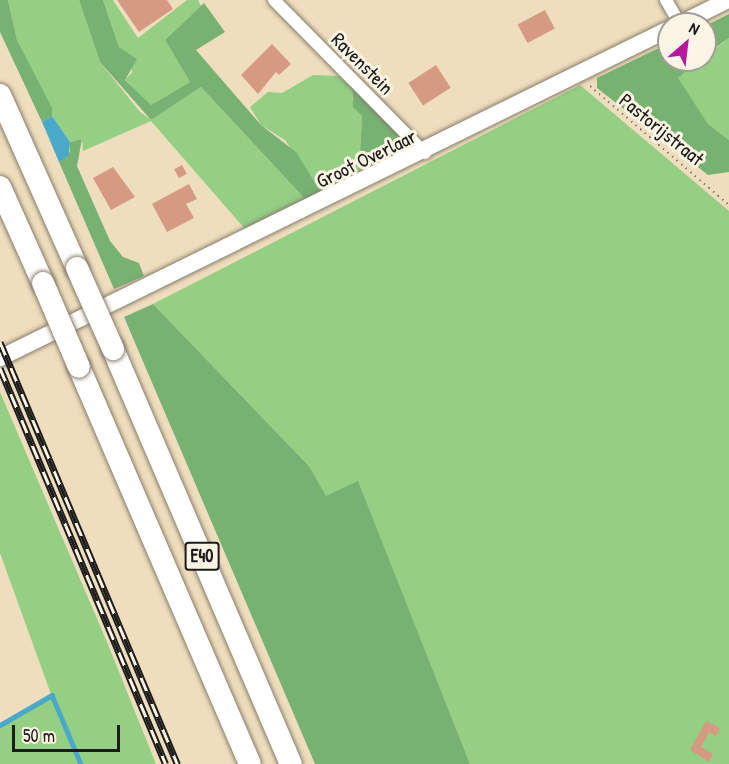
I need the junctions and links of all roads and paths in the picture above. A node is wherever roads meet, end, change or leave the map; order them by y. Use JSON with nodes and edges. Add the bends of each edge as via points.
{"nodes":[{"id":1,"x":274,"y":0,"type":"edge"},
{"id":2,"x":728,"y":0,"type":"edge"},
{"id":3,"x":704,"y":12,"type":"edge"},
{"id":4,"x":657,"y":35,"type":"edge"},
{"id":5,"x":576,"y":74,"type":"junction"},
{"id":6,"x":0,"y":95,"type":"edge"},
{"id":7,"x":425,"y":153,"type":"junction"},
{"id":8,"x":0,"y":187,"type":"edge"},
{"id":9,"x":729,"y":204,"type":"edge"},
{"id":10,"x":0,"y":358,"type":"edge"},
{"id":11,"x":250,"y":764,"type":"edge"},
{"id":12,"x":291,"y":764,"type":"edge"}],
"edges":[{"from":1,"to":7,"type":"street","name":"Ravenstein"},
{"from":2,"to":3,"type":"main road"},
{"from":4,"to":5,"type":"main road","name":"Groot Overlaar"},
{"from":5,"to":7,"type":"main road","name":"Groot Overlaar"},
{"from":5,"to":9,"type":"path","name":"Pastorijstraat"},
{"from":6,"to":12,"type":"highway","number":"E40","bridge":true},
{"from":7,"to":10,"type":"main road","name":"Groot Overlaar"},
{"from":8,"to":11,"type":"highway","number":"E40","bridge":true}]}
